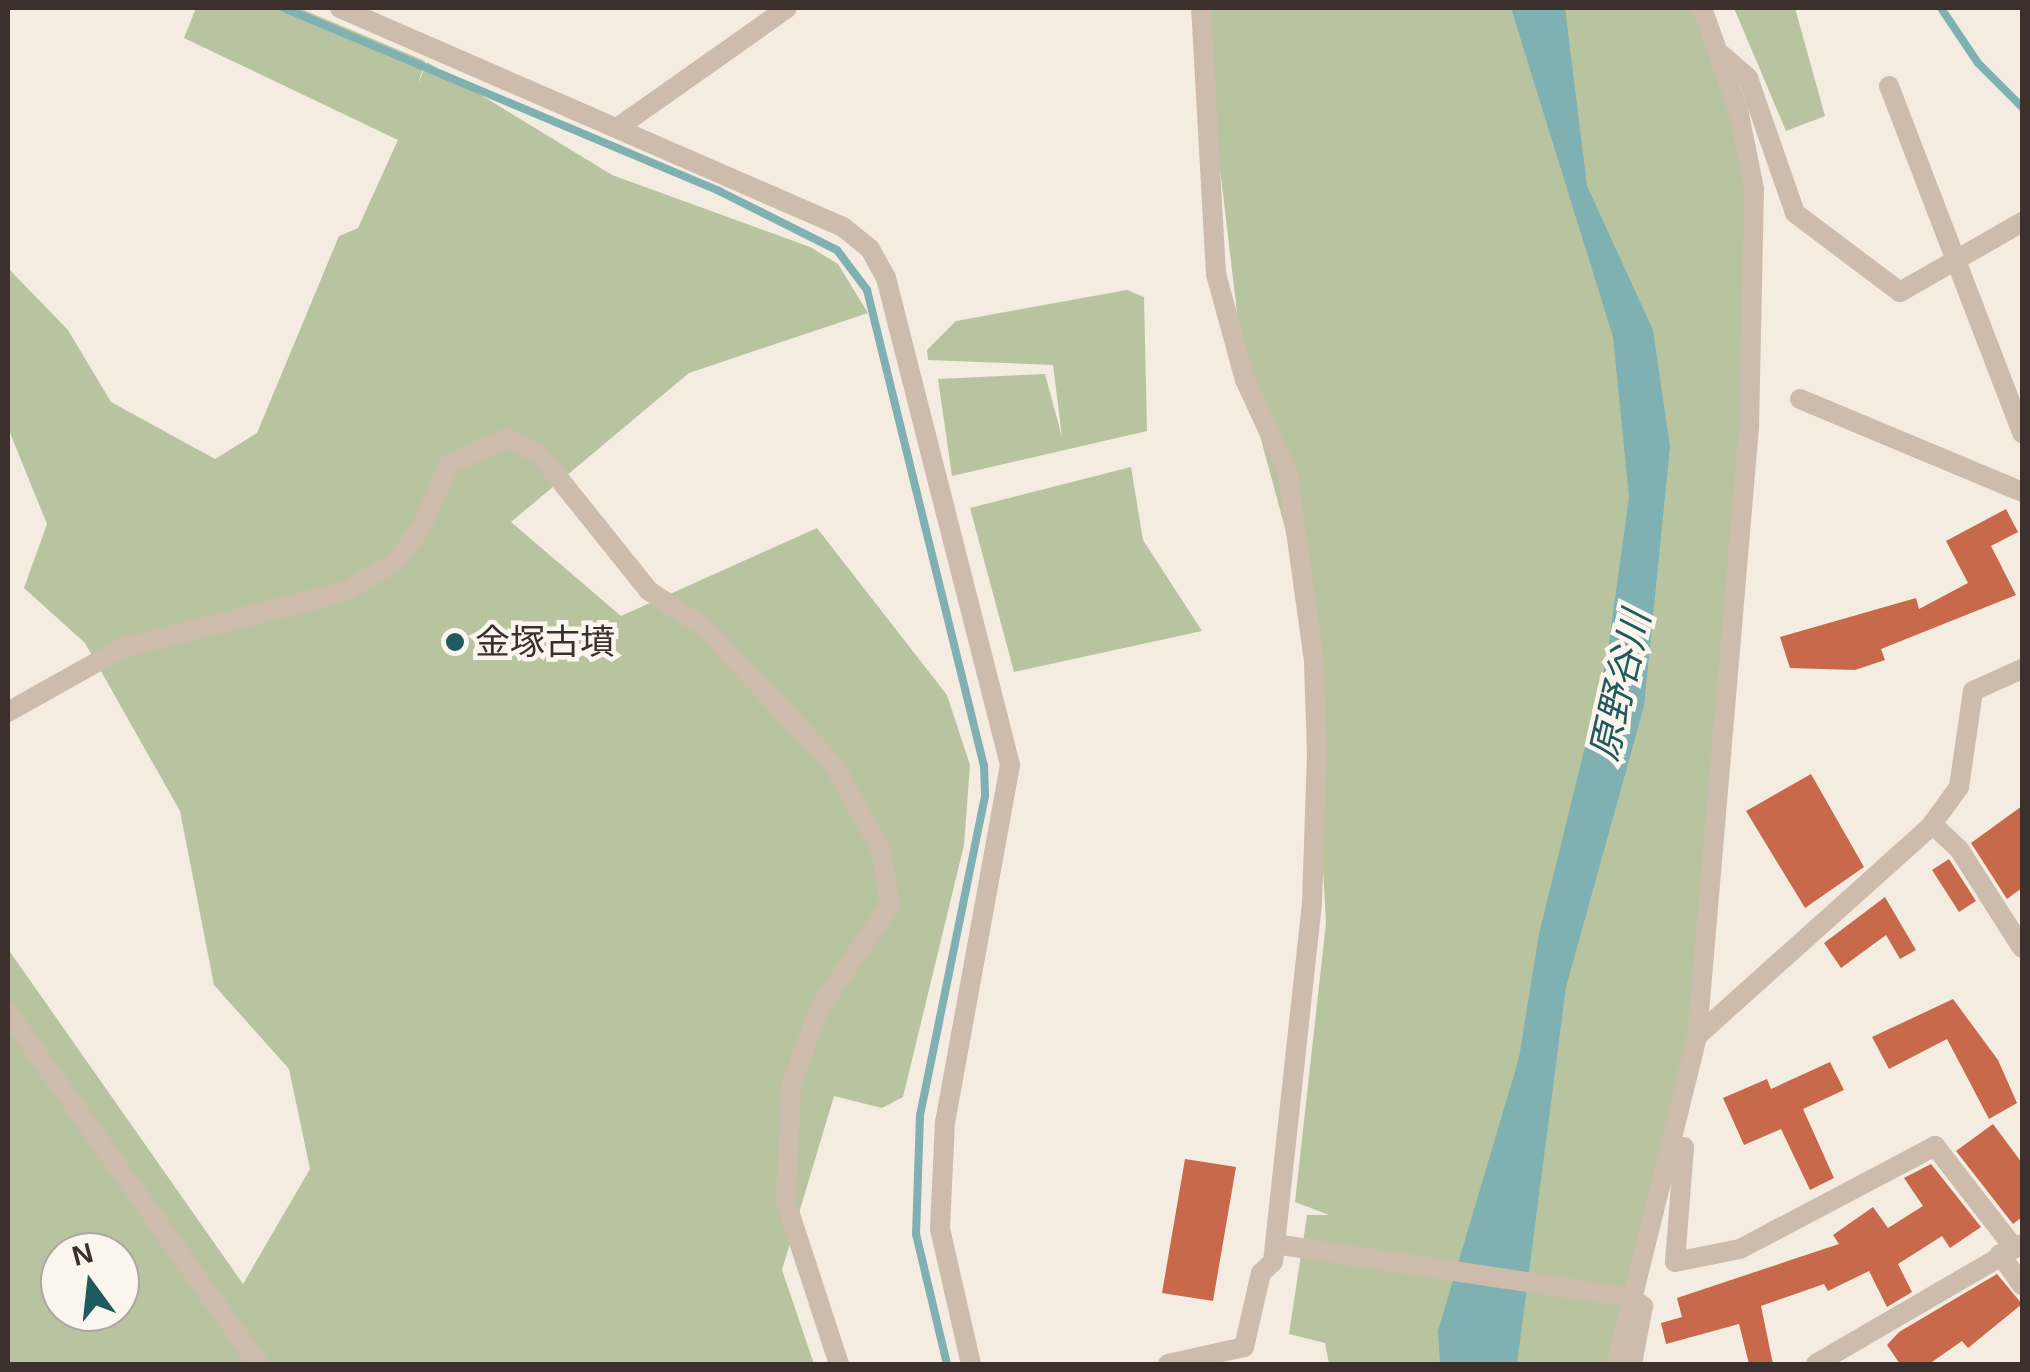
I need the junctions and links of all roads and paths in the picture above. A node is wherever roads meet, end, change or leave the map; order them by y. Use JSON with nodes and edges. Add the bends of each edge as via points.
{"nodes":[{"id":1,"x":340,"y":8,"type":"edge"},
{"id":2,"x":787,"y":8,"type":"edge"},
{"id":3,"x":1201,"y":8,"type":"edge"},
{"id":4,"x":1702,"y":8,"type":"edge"},
{"id":5,"x":1717,"y":50,"type":"junction"},
{"id":6,"x":1889,"y":86,"type":"dead end"},
{"id":7,"x":620,"y":126,"type":"junction"},
{"id":8,"x":2022,"y":222,"type":"edge"},
{"id":9,"x":1962,"y":262,"type":"junction"},
{"id":10,"x":1800,"y":398,"type":"dead end"},
{"id":11,"x":2022,"y":432,"type":"edge"},
{"id":12,"x":2022,"y":492,"type":"edge"},
{"id":13,"x":2022,"y":669,"type":"edge"},
{"id":14,"x":8,"y":712,"type":"edge"},
{"id":15,"x":1932,"y":824,"type":"junction"},
{"id":16,"x":2022,"y":948,"type":"edge"},
{"id":17,"x":8,"y":1014,"type":"edge"},
{"id":18,"x":1697,"y":1036,"type":"junction"},
{"id":19,"x":1677,"y":1132,"type":"junction"},
{"id":20,"x":1275,"y":1244,"type":"junction"},
{"id":21,"x":2012,"y":1249,"type":"edge"},
{"id":22,"x":2022,"y":1285,"type":"edge"},
{"id":23,"x":1632,"y":1298,"type":"junction"},
{"id":24,"x":258,"y":1364,"type":"edge"},
{"id":25,"x":839,"y":1364,"type":"edge"},
{"id":26,"x":971,"y":1364,"type":"edge"},
{"id":27,"x":1168,"y":1364,"type":"edge"},
{"id":28,"x":1616,"y":1364,"type":"edge"},
{"id":29,"x":1632,"y":1364,"type":"edge"},
{"id":30,"x":1816,"y":1364,"type":"edge"}],
"edges":[{"from":1,"to":7,"type":"street"},
{"from":2,"to":7,"type":"street"},
{"from":3,"to":20,"type":"street","via":[[1216,274],[1245,380],[1288,473],[1314,661],[1312,904]]},
{"from":4,"to":5,"type":"street"},
{"from":5,"to":9,"type":"street","via":[[1748,78],[1795,214],[1900,292]]},
{"from":5,"to":18,"type":"street","via":[[1754,190],[1757,265]]},
{"from":6,"to":9,"type":"street"},
{"from":7,"to":26,"type":"street","via":[[843,227],[870,249],[895,301],[1010,765],[944,1122],[940,1228]]},
{"from":8,"to":9,"type":"street"},
{"from":9,"to":11,"type":"street"},
{"from":10,"to":12,"type":"street"},
{"from":13,"to":15,"type":"street","via":[[1973,691],[1959,787]]},
{"from":14,"to":25,"type":"street","via":[[122,648],[344,592],[395,562],[421,528],[449,464],[507,438],[540,455],[649,591],[704,627],[834,765],[881,850],[890,904],[819,1009],[791,1086],[786,1202]]},
{"from":15,"to":16,"type":"street","via":[[1958,849]]},
{"from":15,"to":18,"type":"street"},
{"from":17,"to":24,"type":"street"},
{"from":18,"to":19,"type":"street"},
{"from":19,"to":21,"type":"street","via":[[1684,1144],[1675,1262],[1740,1249],[1935,1146]]},
{"from":19,"to":23,"type":"street"},
{"from":20,"to":23,"type":"street"},
{"from":20,"to":27,"type":"street","via":[[1244,1347]]},
{"from":21,"to":22,"type":"street"},
{"from":21,"to":30,"type":"street"},
{"from":23,"to":28,"type":"street"},
{"from":23,"to":29,"type":"street","via":[[1643,1306]]}]}
